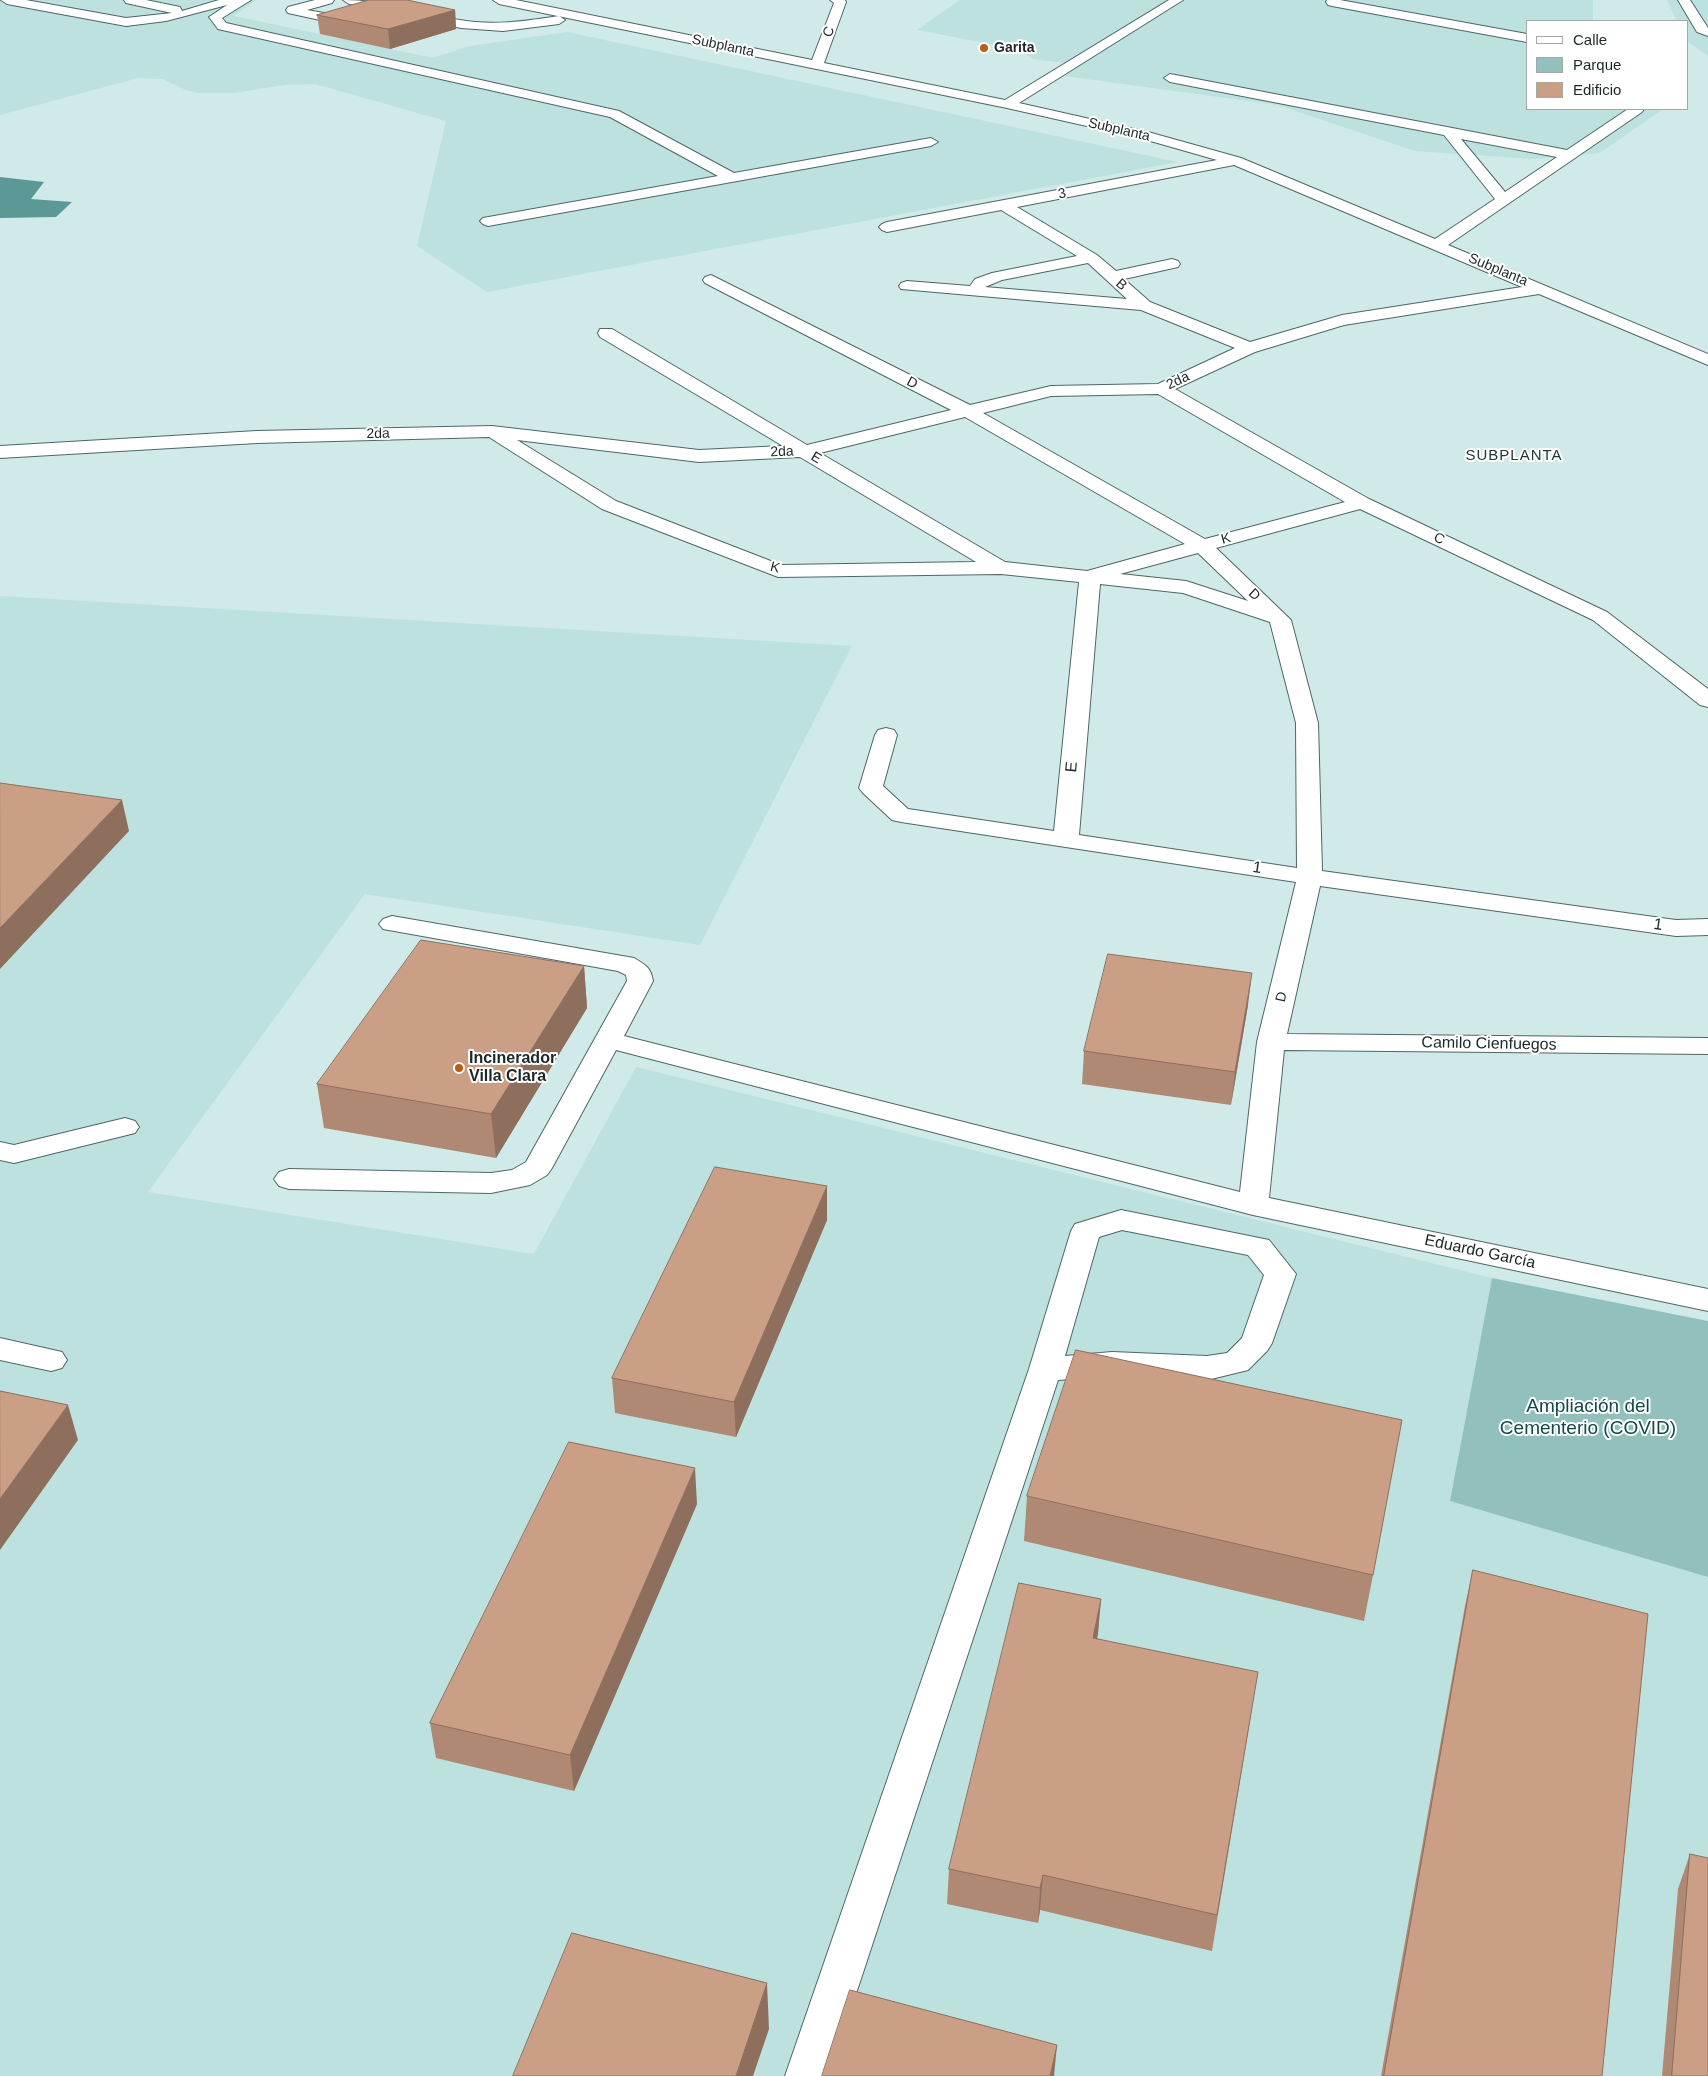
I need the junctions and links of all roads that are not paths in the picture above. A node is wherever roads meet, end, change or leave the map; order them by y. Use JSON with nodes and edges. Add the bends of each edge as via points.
{"nodes":[{"id":1,"x":7,"y":0,"type":"edge"},
{"id":2,"x":130,"y":0,"type":"edge"},
{"id":3,"x":232,"y":0,"type":"edge"},
{"id":4,"x":245,"y":0,"type":"edge"},
{"id":5,"x":328,"y":0,"type":"edge"},
{"id":6,"x":350,"y":0,"type":"edge"},
{"id":7,"x":836,"y":0,"type":"edge"},
{"id":8,"x":1177,"y":0,"type":"edge"},
{"id":9,"x":1684,"y":0,"type":"edge"},
{"id":10,"x":505,"y":1,"type":"edge"},
{"id":11,"x":1332,"y":2,"type":"dead end"},
{"id":12,"x":187,"y":13,"type":"junction"},
{"id":13,"x":320,"y":16,"type":"edge"},
{"id":14,"x":580,"y":17,"type":"junction"},
{"id":15,"x":1708,"y":32,"type":"edge"},
{"id":16,"x":1526,"y":38,"type":"edge"},
{"id":17,"x":817,"y":65,"type":"junction"},
{"id":18,"x":1170,"y":78,"type":"dead end"},
{"id":19,"x":1007,"y":104,"type":"junction"},
{"id":20,"x":1636,"y":110,"type":"edge"},
{"id":21,"x":1449,"y":132,"type":"junction"},
{"id":22,"x":931,"y":142,"type":"dead end"},
{"id":23,"x":1568,"y":156,"type":"junction"},
{"id":24,"x":1236,"y":160,"type":"junction"},
{"id":25,"x":731,"y":178,"type":"junction"},
{"id":26,"x":1503,"y":200,"type":"junction"},
{"id":27,"x":1003,"y":205,"type":"junction"},
{"id":28,"x":488,"y":221,"type":"dead end"},
{"id":29,"x":887,"y":227,"type":"dead end"},
{"id":30,"x":1437,"y":245,"type":"junction"},
{"id":31,"x":1091,"y":258,"type":"junction"},
{"id":32,"x":1172,"y":264,"type":"dead end"},
{"id":33,"x":1112,"y":277,"type":"junction"},
{"id":34,"x":711,"y":280,"type":"dead end"},
{"id":35,"x":907,"y":286,"type":"dead end"},
{"id":36,"x":1542,"y":288,"type":"junction"},
{"id":37,"x":974,"y":292,"type":"junction"},
{"id":38,"x":1144,"y":305,"type":"junction"},
{"id":39,"x":606,"y":333,"type":"dead end"},
{"id":40,"x":1249,"y":348,"type":"junction"},
{"id":41,"x":1708,"y":360,"type":"edge"},
{"id":42,"x":1161,"y":389,"type":"junction"},
{"id":43,"x":967,"y":411,"type":"junction"},
{"id":44,"x":492,"y":431,"type":"junction"},
{"id":45,"x":805,"y":451,"type":"junction"},
{"id":46,"x":0,"y":452,"type":"edge"},
{"id":47,"x":1362,"y":503,"type":"junction"},
{"id":48,"x":1202,"y":546,"type":"junction"},
{"id":49,"x":1001,"y":568,"type":"junction"},
{"id":50,"x":1090,"y":576,"type":"junction"},
{"id":51,"x":1280,"y":620,"type":"junction"},
{"id":52,"x":1708,"y":700,"type":"edge"},
{"id":53,"x":886,"y":736,"type":"dead end"},
{"id":54,"x":1066,"y":838,"type":"junction"},
{"id":55,"x":1310,"y":877,"type":"junction"},
{"id":56,"x":392,"y":924,"type":"dead end"},
{"id":57,"x":1708,"y":927,"type":"edge"},
{"id":58,"x":428,"y":930,"type":"junction"},
{"id":59,"x":412,"y":954,"type":"edge"},
{"id":60,"x":608,"y":1040,"type":"junction"},
{"id":61,"x":1271,"y":1042,"type":"junction"},
{"id":62,"x":1708,"y":1046,"type":"edge"},
{"id":63,"x":125,"y":1127,"type":"dead end"},
{"id":64,"x":5,"y":1158,"type":"edge"},
{"id":65,"x":289,"y":1179,"type":"dead end"},
{"id":66,"x":1253,"y":1205,"type":"junction"},
{"id":67,"x":1708,"y":1300,"type":"edge"},
{"id":68,"x":0,"y":1349,"type":"edge"},
{"id":69,"x":51,"y":1360,"type":"dead end"},
{"id":70,"x":1045,"y":1369,"type":"junction"},
{"id":71,"x":806,"y":2076,"type":"edge"}],
"edges":[{"from":1,"to":12,"type":"street","via":[[126,22]]},
{"from":2,"to":12,"type":"street"},
{"from":3,"to":12,"type":"street"},
{"from":4,"to":25,"type":"street","via":[[215,17],[222,26],[614,114]]},
{"from":5,"to":13,"type":"street","via":[[292,10]]},
{"from":6,"to":14,"type":"street","via":[[462,24],[503,27]]},
{"from":7,"to":17,"type":"street","name":"C","via":[[840,2]]},
{"from":8,"to":19,"type":"street"},
{"from":9,"to":15,"type":"street","via":[[1701,29]]},
{"from":10,"to":14,"type":"street","name":"Subplanta"},
{"from":11,"to":16,"type":"street"},
{"from":14,"to":17,"type":"street","name":"Subplanta"},
{"from":17,"to":19,"type":"street","name":"Subplanta"},
{"from":18,"to":21,"type":"street"},
{"from":19,"to":24,"type":"street","name":"Subplanta","via":[[1143,134]]},
{"from":20,"to":23,"type":"street"},
{"from":21,"to":23,"type":"street"},
{"from":21,"to":26,"type":"street"},
{"from":22,"to":25,"type":"street"},
{"from":23,"to":26,"type":"street"},
{"from":24,"to":27,"type":"street","name":"3"},
{"from":24,"to":30,"type":"street","name":"Subplanta"},
{"from":25,"to":28,"type":"street"},
{"from":26,"to":30,"type":"street"},
{"from":27,"to":29,"type":"street","name":"3"},
{"from":27,"to":31,"type":"street","name":"B"},
{"from":30,"to":36,"type":"street","name":"Subplanta"},
{"from":31,"to":33,"type":"street","name":"B"},
{"from":31,"to":37,"type":"street","via":[[998,276],[981,282]]},
{"from":32,"to":33,"type":"street"},
{"from":33,"to":38,"type":"street","name":"B"},
{"from":34,"to":43,"type":"street","name":"D"},
{"from":35,"to":37,"type":"street"},
{"from":36,"to":40,"type":"street","name":"2da","via":[[1342,320]]},
{"from":36,"to":41,"type":"street","name":"Subplanta"},
{"from":37,"to":38,"type":"street"},
{"from":38,"to":40,"type":"street","name":"B"},
{"from":39,"to":45,"type":"street","name":"E"},
{"from":40,"to":42,"type":"street","name":"2da"},
{"from":42,"to":43,"type":"street","name":"2da","via":[[1051,391]]},
{"from":42,"to":47,"type":"street","name":"C"},
{"from":43,"to":45,"type":"street","name":"2da"},
{"from":43,"to":48,"type":"street","name":"D"},
{"from":44,"to":45,"type":"street","name":"2da","via":[[699,456]]},
{"from":44,"to":46,"type":"street","name":"2da","via":[[257,436]]},
{"from":44,"to":49,"type":"street","name":"K","via":[[609,505],[778,571]]},
{"from":45,"to":49,"type":"street","name":"E"},
{"from":47,"to":48,"type":"street","name":"K"},
{"from":47,"to":52,"type":"street","name":"C","via":[[1600,616]]},
{"from":48,"to":50,"type":"street","name":"K"},
{"from":48,"to":51,"type":"street","name":"D"},
{"from":49,"to":50,"type":"street","name":"K"},
{"from":50,"to":51,"type":"street","name":"K","via":[[1186,587]]},
{"from":50,"to":54,"type":"street","name":"E"},
{"from":51,"to":55,"type":"street","name":"D","via":[[1307,723]]},
{"from":53,"to":54,"type":"street","name":"1","via":[[871,788],[901,815]]},
{"from":54,"to":55,"type":"street","name":"1"},
{"from":55,"to":57,"type":"street","name":"1","via":[[1676,928]]},
{"from":55,"to":61,"type":"street","name":"D"},
{"from":56,"to":58,"type":"street"},
{"from":58,"to":59,"type":"street"},
{"from":58,"to":60,"type":"street","via":[[625,964],[638,971],[640,981]]},
{"from":60,"to":65,"type":"street","via":[[537,1168],[520,1178],[491,1183]]},
{"from":60,"to":66,"type":"street","name":"Eduardo García"},
{"from":61,"to":62,"type":"street","name":"Camilo Cienfuegos"},
{"from":61,"to":66,"type":"street","name":"D"},
{"from":63,"to":64,"type":"street"},
{"from":66,"to":67,"type":"street","name":"Eduardo García"},
{"from":68,"to":69,"type":"street"},
{"from":70,"to":70,"type":"street","via":[[1086,1231],[1120,1220],[1258,1247],[1280,1274],[1256,1343],[1237,1362],[1207,1368],[1112,1364]]},
{"from":70,"to":71,"type":"street"}]}
